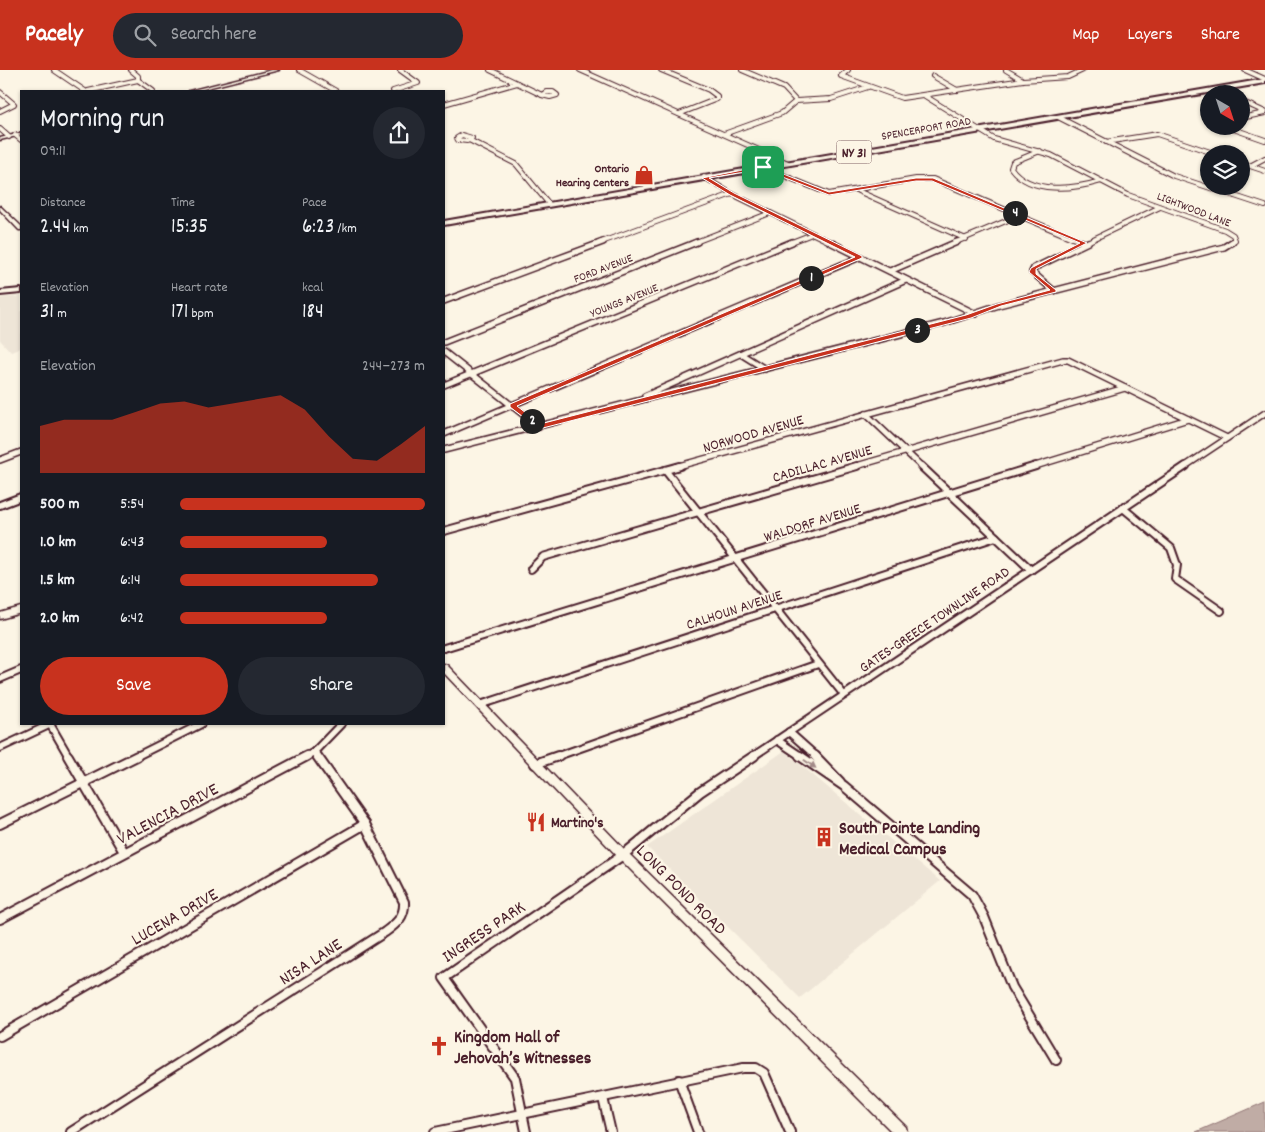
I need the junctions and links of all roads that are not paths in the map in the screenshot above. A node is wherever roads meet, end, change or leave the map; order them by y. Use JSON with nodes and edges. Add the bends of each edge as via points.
{"nodes":[{"id":1,"x":54,"y":70,"type":"edge"},
{"id":2,"x":131,"y":70,"type":"edge"},
{"id":3,"x":276,"y":70,"type":"edge"},
{"id":4,"x":299,"y":70,"type":"edge"},
{"id":5,"x":400,"y":70,"type":"edge"},
{"id":6,"x":490,"y":70,"type":"edge"},
{"id":7,"x":580,"y":70,"type":"edge"},
{"id":8,"x":670,"y":70,"type":"edge"},
{"id":9,"x":742,"y":70,"type":"edge"},
{"id":10,"x":848,"y":70,"type":"edge"},
{"id":11,"x":1006,"y":70,"type":"edge"},
{"id":12,"x":1083,"y":70,"type":"edge"},
{"id":13,"x":1245,"y":70,"type":"edge"},
{"id":14,"x":663,"y":71,"type":"edge"},
{"id":15,"x":933,"y":76,"type":"dead end"},
{"id":16,"x":138,"y":80,"type":"junction"},
{"id":17,"x":1023,"y":80,"type":"junction"},
{"id":18,"x":1265,"y":80,"type":"edge"},
{"id":19,"x":517,"y":83,"type":"junction"},
{"id":20,"x":1242,"y":85,"type":"edge"},
{"id":21,"x":868,"y":87,"type":"junction"},
{"id":22,"x":85,"y":90,"type":"edge"},
{"id":23,"x":92,"y":90,"type":"edge"},
{"id":24,"x":152,"y":90,"type":"edge"},
{"id":25,"x":200,"y":90,"type":"edge"},
{"id":26,"x":334,"y":90,"type":"edge"},
{"id":27,"x":396,"y":90,"type":"edge"},
{"id":28,"x":957,"y":90,"type":"junction"},
{"id":29,"x":0,"y":92,"type":"edge"},
{"id":30,"x":1200,"y":93,"type":"edge"},
{"id":31,"x":542,"y":95,"type":"dead end"},
{"id":32,"x":925,"y":96,"type":"junction"},
{"id":33,"x":796,"y":101,"type":"junction"},
{"id":34,"x":445,"y":104,"type":"edge"},
{"id":35,"x":1250,"y":106,"type":"edge"},
{"id":36,"x":0,"y":111,"type":"edge"},
{"id":37,"x":1265,"y":113,"type":"edge"},
{"id":38,"x":679,"y":114,"type":"junction"},
{"id":39,"x":1250,"y":116,"type":"edge"},
{"id":40,"x":1058,"y":117,"type":"junction"},
{"id":41,"x":0,"y":129,"type":"edge"},
{"id":42,"x":978,"y":131,"type":"junction"},
{"id":43,"x":20,"y":134,"type":"edge"},
{"id":44,"x":724,"y":134,"type":"junction"},
{"id":45,"x":15,"y":135,"type":"junction"},
{"id":46,"x":1250,"y":135,"type":"edge"},
{"id":47,"x":9,"y":137,"type":"junction"},
{"id":48,"x":0,"y":139,"type":"edge"},
{"id":49,"x":20,"y":139,"type":"edge"},
{"id":50,"x":469,"y":140,"type":"dead end"},
{"id":51,"x":1265,"y":140,"type":"edge"},
{"id":52,"x":1106,"y":142,"type":"junction"},
{"id":53,"x":1200,"y":149,"type":"edge"},
{"id":54,"x":1040,"y":150,"type":"junction"},
{"id":55,"x":1265,"y":158,"type":"edge"},
{"id":56,"x":788,"y":163,"type":"junction"},
{"id":57,"x":1250,"y":166,"type":"joint"},
{"id":58,"x":763,"y":167,"type":"junction"},
{"id":59,"x":1265,"y":171,"type":"edge"},
{"id":60,"x":704,"y":178,"type":"junction"},
{"id":61,"x":1100,"y":181,"type":"junction"},
{"id":62,"x":857,"y":190,"type":"junction"},
{"id":63,"x":732,"y":194,"type":"junction"},
{"id":64,"x":549,"y":204,"type":"junction"},
{"id":65,"x":1265,"y":206,"type":"edge"},
{"id":66,"x":0,"y":207,"type":"edge"},
{"id":67,"x":1160,"y":207,"type":"junction"},
{"id":68,"x":770,"y":213,"type":"junction"},
{"id":69,"x":1020,"y":215,"type":"junction"},
{"id":70,"x":445,"y":224,"type":"edge"},
{"id":71,"x":20,"y":228,"type":"edge"},
{"id":72,"x":812,"y":234,"type":"junction"},
{"id":73,"x":966,"y":239,"type":"junction"},
{"id":74,"x":1084,"y":243,"type":"junction"},
{"id":75,"x":860,"y":257,"type":"junction"},
{"id":76,"x":890,"y":271,"type":"junction"},
{"id":77,"x":906,"y":280,"type":"junction"},
{"id":78,"x":20,"y":291,"type":"edge"},
{"id":79,"x":1054,"y":291,"type":"junction"},
{"id":80,"x":0,"y":292,"type":"edge"},
{"id":81,"x":445,"y":301,"type":"edge"},
{"id":82,"x":976,"y":314,"type":"junction"},
{"id":83,"x":445,"y":342,"type":"edge"},
{"id":84,"x":445,"y":353,"type":"edge"},
{"id":85,"x":741,"y":354,"type":"junction"},
{"id":86,"x":765,"y":369,"type":"junction"},
{"id":87,"x":472,"y":374,"type":"junction"},
{"id":88,"x":445,"y":385,"type":"edge"},
{"id":89,"x":1125,"y":388,"type":"junction"},
{"id":90,"x":628,"y":404,"type":"junction"},
{"id":91,"x":512,"y":406,"type":"junction"},
{"id":92,"x":1265,"y":413,"type":"edge"},
{"id":93,"x":866,"y":414,"type":"junction"},
{"id":94,"x":1188,"y":419,"type":"junction"},
{"id":95,"x":539,"y":427,"type":"junction"},
{"id":96,"x":445,"y":434,"type":"edge"},
{"id":97,"x":1227,"y":438,"type":"junction"},
{"id":98,"x":445,"y":450,"type":"edge"},
{"id":99,"x":20,"y":452,"type":"edge"},
{"id":100,"x":906,"y":452,"type":"junction"},
{"id":101,"x":0,"y":460,"type":"edge"},
{"id":102,"x":665,"y":470,"type":"junction"},
{"id":103,"x":949,"y":493,"type":"junction"},
{"id":104,"x":20,"y":498,"type":"edge"},
{"id":105,"x":0,"y":506,"type":"edge"},
{"id":106,"x":1123,"y":508,"type":"junction"},
{"id":107,"x":698,"y":513,"type":"junction"},
{"id":108,"x":445,"y":532,"type":"edge"},
{"id":109,"x":996,"y":537,"type":"junction"},
{"id":110,"x":734,"y":558,"type":"junction"},
{"id":111,"x":531,"y":569,"type":"dead end"},
{"id":112,"x":1031,"y":570,"type":"junction"},
{"id":113,"x":774,"y":609,"type":"junction"},
{"id":114,"x":20,"y":610,"type":"edge"},
{"id":115,"x":1221,"y":611,"type":"dead end"},
{"id":116,"x":0,"y":616,"type":"edge"},
{"id":117,"x":445,"y":648,"type":"edge"},
{"id":118,"x":818,"y":664,"type":"junction"},
{"id":119,"x":445,"y":668,"type":"edge"},
{"id":120,"x":20,"y":672,"type":"edge"},
{"id":121,"x":0,"y":680,"type":"edge"},
{"id":122,"x":844,"y":695,"type":"junction"},
{"id":123,"x":480,"y":705,"type":"junction"},
{"id":124,"x":49,"y":725,"type":"edge"},
{"id":125,"x":52,"y":725,"type":"edge"},
{"id":126,"x":199,"y":725,"type":"edge"},
{"id":127,"x":340,"y":725,"type":"edge"},
{"id":128,"x":789,"y":732,"type":"junction"},
{"id":129,"x":778,"y":740,"type":"junction"},
{"id":130,"x":0,"y":748,"type":"edge"},
{"id":131,"x":314,"y":752,"type":"junction"},
{"id":132,"x":535,"y":764,"type":"junction"},
{"id":133,"x":84,"y":782,"type":"junction"},
{"id":134,"x":844,"y":786,"type":"junction"},
{"id":135,"x":0,"y":824,"type":"edge"},
{"id":136,"x":365,"y":824,"type":"junction"},
{"id":137,"x":124,"y":852,"type":"junction"},
{"id":138,"x":624,"y":855,"type":"junction"},
{"id":139,"x":0,"y":919,"type":"edge"},
{"id":140,"x":0,"y":1036,"type":"edge"},
{"id":141,"x":1056,"y":1060,"type":"dead end"},
{"id":142,"x":679,"y":1080,"type":"junction"},
{"id":143,"x":602,"y":1098,"type":"junction"},
{"id":144,"x":523,"y":1114,"type":"junction"},
{"id":145,"x":71,"y":1132,"type":"edge"},
{"id":146,"x":439,"y":1132,"type":"edge"},
{"id":147,"x":526,"y":1132,"type":"edge"},
{"id":148,"x":611,"y":1132,"type":"edge"},
{"id":149,"x":698,"y":1132,"type":"edge"},
{"id":150,"x":790,"y":1132,"type":"edge"},
{"id":151,"x":901,"y":1132,"type":"edge"}],
"edges":[{"from":1,"to":22,"type":"street"},
{"from":2,"to":16,"type":"street"},
{"from":3,"to":25,"type":"street"},
{"from":4,"to":26,"type":"street"},
{"from":5,"to":27,"type":"street","via":[[418,83]]},
{"from":6,"to":19,"type":"street"},
{"from":7,"to":38,"type":"street"},
{"from":8,"to":14,"type":"street"},
{"from":9,"to":33,"type":"street","via":[[784,88]]},
{"from":10,"to":21,"type":"street","via":[[841,76]]},
{"from":11,"to":17,"type":"street"},
{"from":12,"to":17,"type":"street","via":[[1068,77]]},
{"from":13,"to":18,"type":"street"},
{"from":14,"to":38,"type":"street","via":[[717,96],[711,103]]},
{"from":15,"to":28,"type":"street"},
{"from":16,"to":23,"type":"street"},
{"from":16,"to":24,"type":"street"},
{"from":17,"to":28,"type":"street"},
{"from":18,"to":20,"type":"main road","name":"SPENCERPORT ROAD","number":"NY 31"},
{"from":19,"to":31,"type":"street"},
{"from":19,"to":34,"type":"street"},
{"from":21,"to":32,"type":"street","via":[[896,97]]},
{"from":21,"to":33,"type":"street","via":[[830,99]]},
{"from":28,"to":32,"type":"street"},
{"from":29,"to":36,"type":"street","via":[[14,104]]},
{"from":30,"to":40,"type":"main road","name":"SPENCERPORT ROAD","number":"NY 31"},
{"from":32,"to":42,"type":"street","name":"LIGHTWOOD LANE"},
{"from":33,"to":44,"type":"street","via":[[782,113]]},
{"from":35,"to":37,"type":"street"},
{"from":37,"to":39,"type":"street"},
{"from":38,"to":44,"type":"street"},
{"from":40,"to":42,"type":"main road","name":"SPENCERPORT ROAD","number":"NY 31"},
{"from":40,"to":52,"type":"street"},
{"from":41,"to":47,"type":"street"},
{"from":42,"to":54,"type":"street","name":"LIGHTWOOD LANE","via":[[994,139]]},
{"from":42,"to":56,"type":"main road","name":"SPENCERPORT ROAD","number":"NY 31"},
{"from":43,"to":45,"type":"street"},
{"from":44,"to":56,"type":"street"},
{"from":45,"to":47,"type":"street"},
{"from":45,"to":49,"type":"street"},
{"from":46,"to":51,"type":"street"},
{"from":47,"to":48,"type":"street"},
{"from":50,"to":64,"type":"street","via":[[518,166]]},
{"from":52,"to":53,"type":"street","via":[[1157,134]]},
{"from":52,"to":65,"type":"street","via":[[1174,176]]},
{"from":54,"to":61,"type":"street","name":"LIGHTWOOD LANE"},
{"from":54,"to":61,"type":"street","via":[[1013,162],[1011,168],[1025,178],[1056,188],[1079,188]]},
{"from":55,"to":57,"type":"street"},
{"from":56,"to":58,"type":"main road","name":"SPENCERPORT ROAD","number":"NY 31"},
{"from":57,"to":59,"type":"street"},
{"from":58,"to":60,"type":"main road","name":"SPENCERPORT ROAD","number":"NY 31"},
{"from":58,"to":62,"type":"street","via":[[829,194]]},
{"from":60,"to":63,"type":"street"},
{"from":60,"to":64,"type":"main road","name":"SPENCERPORT ROAD","number":"NY 31"},
{"from":61,"to":67,"type":"street","name":"LIGHTWOOD LANE"},
{"from":62,"to":69,"type":"street","via":[[916,179],[933,180]]},
{"from":62,"to":73,"type":"street"},
{"from":63,"to":68,"type":"street"},
{"from":63,"to":81,"type":"street"},
{"from":64,"to":70,"type":"main road","name":"SPENCERPORT ROAD","number":"NY 31"},
{"from":66,"to":71,"type":"street"},
{"from":67,"to":74,"type":"street"},
{"from":67,"to":79,"type":"street","name":"LIGHTWOOD LANE","via":[[1225,230],[1233,235],[1234,240],[1224,247]]},
{"from":68,"to":72,"type":"street"},
{"from":68,"to":83,"type":"street","name":"FORD AVENUE"},
{"from":69,"to":73,"type":"street"},
{"from":69,"to":74,"type":"street"},
{"from":72,"to":75,"type":"street"},
{"from":72,"to":87,"type":"street","name":"YOUNGS AVENUE"},
{"from":73,"to":76,"type":"street"},
{"from":74,"to":79,"type":"street","via":[[1034,268],[1034,276]]},
{"from":75,"to":76,"type":"street"},
{"from":75,"to":91,"type":"street"},
{"from":76,"to":77,"type":"street"},
{"from":77,"to":82,"type":"street"},
{"from":77,"to":85,"type":"street"},
{"from":78,"to":80,"type":"main road"},
{"from":79,"to":82,"type":"street","name":"LIGHTWOOD LANE"},
{"from":82,"to":86,"type":"street","name":"LIGHTWOOD LANE"},
{"from":84,"to":87,"type":"street"},
{"from":85,"to":86,"type":"street"},
{"from":85,"to":90,"type":"street"},
{"from":86,"to":90,"type":"street","name":"LIGHTWOOD LANE"},
{"from":87,"to":88,"type":"street","name":"YOUNGS AVENUE"},
{"from":87,"to":91,"type":"street"},
{"from":89,"to":93,"type":"street","name":"NORWOOD AVENUE","via":[[1068,360]]},
{"from":89,"to":94,"type":"street"},
{"from":89,"to":100,"type":"street","name":"CADILLAC AVENUE"},
{"from":90,"to":95,"type":"street"},
{"from":91,"to":95,"type":"street"},
{"from":91,"to":96,"type":"street"},
{"from":92,"to":97,"type":"street","name":"GATES-GREECE TOWNLINE ROAD"},
{"from":93,"to":100,"type":"street"},
{"from":93,"to":102,"type":"street","name":"NORWOOD AVENUE"},
{"from":94,"to":97,"type":"street"},
{"from":94,"to":103,"type":"street","name":"WALDORF AVENUE"},
{"from":95,"to":98,"type":"street"},
{"from":97,"to":106,"type":"street","name":"GATES-GREECE TOWNLINE ROAD"},
{"from":99,"to":101,"type":"street"},
{"from":100,"to":103,"type":"street"},
{"from":100,"to":107,"type":"street","name":"CADILLAC AVENUE"},
{"from":102,"to":107,"type":"street"},
{"from":102,"to":108,"type":"street","name":"NORWOOD AVENUE"},
{"from":103,"to":109,"type":"street"},
{"from":103,"to":110,"type":"street","name":"WALDORF AVENUE"},
{"from":104,"to":105,"type":"street"},
{"from":106,"to":112,"type":"street","name":"GATES-GREECE TOWNLINE ROAD"},
{"from":106,"to":115,"type":"street","via":[[1171,548],[1177,565],[1175,579]]},
{"from":107,"to":110,"type":"street"},
{"from":107,"to":111,"type":"street","name":"CADILLAC AVENUE","via":[[543,557]]},
{"from":109,"to":112,"type":"street"},
{"from":109,"to":113,"type":"street","name":"CALHOUN AVENUE"},
{"from":110,"to":113,"type":"street"},
{"from":110,"to":117,"type":"street","name":"WALDORF AVENUE"},
{"from":112,"to":122,"type":"street","name":"GATES-GREECE TOWNLINE ROAD"},
{"from":113,"to":118,"type":"street"},
{"from":113,"to":123,"type":"street","name":"CALHOUN AVENUE"},
{"from":114,"to":116,"type":"street"},
{"from":118,"to":122,"type":"street"},
{"from":118,"to":132,"type":"street"},
{"from":119,"to":123,"type":"main road","name":"LONG POND ROAD"},
{"from":120,"to":121,"type":"street"},
{"from":122,"to":128,"type":"street","name":"GATES-GREECE TOWNLINE ROAD"},
{"from":123,"to":132,"type":"main road","name":"LONG POND ROAD"},
{"from":124,"to":130,"type":"street"},
{"from":125,"to":133,"type":"street"},
{"from":126,"to":133,"type":"street"},
{"from":127,"to":131,"type":"street","name":"VALENCIA DRIVE"},
{"from":128,"to":129,"type":"street","name":"GATES-GREECE TOWNLINE ROAD"},
{"from":128,"to":134,"type":"street"},
{"from":129,"to":134,"type":"street","one_way":true},
{"from":129,"to":138,"type":"street","name":"GATES-GREECE TOWNLINE ROAD","via":[[700,792]]},
{"from":131,"to":136,"type":"street","name":"NISA LANE"},
{"from":131,"to":137,"type":"street","name":"VALENCIA DRIVE"},
{"from":132,"to":138,"type":"main road","name":"LONG POND ROAD"},
{"from":133,"to":135,"type":"street"},
{"from":133,"to":137,"type":"street"},
{"from":134,"to":141,"type":"street","via":[[972,895],[1012,987]]},
{"from":136,"to":140,"type":"street","name":"LUCENA DRIVE"},
{"from":136,"to":145,"type":"street","name":"NISA LANE","via":[[404,902],[401,918],[385,932]]},
{"from":137,"to":139,"type":"street","name":"VALENCIA DRIVE"},
{"from":138,"to":144,"type":"street","name":"INGRESS PARK","via":[[444,978],[515,1078]]},
{"from":138,"to":151,"type":"main road","name":"LONG POND ROAD"},
{"from":142,"to":143,"type":"street"},
{"from":142,"to":149,"type":"street"},
{"from":142,"to":150,"type":"street","via":[[756,1068],[764,1073],[772,1088]]},
{"from":143,"to":144,"type":"street"},
{"from":143,"to":148,"type":"street"},
{"from":144,"to":146,"type":"street"},
{"from":144,"to":147,"type":"street"}]}
